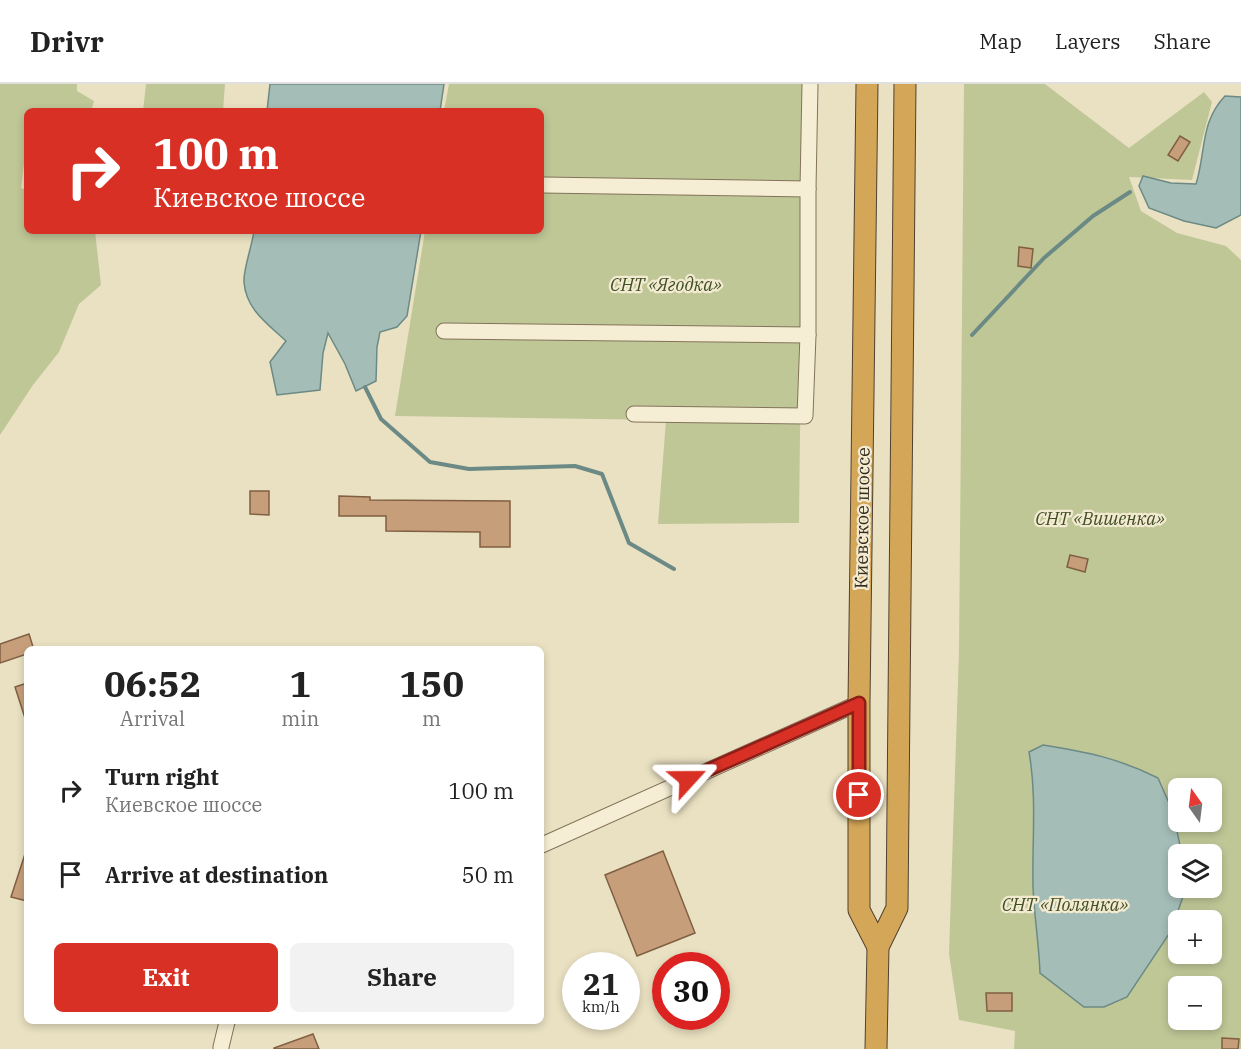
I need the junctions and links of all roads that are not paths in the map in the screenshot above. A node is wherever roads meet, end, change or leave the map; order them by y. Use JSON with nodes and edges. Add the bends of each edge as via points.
{"nodes":[{"id":1,"x":810,"y":84,"type":"edge"},
{"id":2,"x":867,"y":84,"type":"edge"},
{"id":3,"x":904,"y":84,"type":"edge"},
{"id":4,"x":544,"y":185,"type":"edge"},
{"id":5,"x":808,"y":189,"type":"junction"},
{"id":6,"x":444,"y":331,"type":"dead end"},
{"id":7,"x":808,"y":335,"type":"junction"},
{"id":8,"x":634,"y":414,"type":"dead end"},
{"id":9,"x":859,"y":703,"type":"junction"},
{"id":10,"x":544,"y":844,"type":"edge"},
{"id":11,"x":878,"y":947,"type":"junction"},
{"id":12,"x":227,"y":1024,"type":"edge"},
{"id":13,"x":221,"y":1047,"type":"dead end"},
{"id":14,"x":876,"y":1049,"type":"edge"}],
"edges":[{"from":1,"to":5,"type":"street"},
{"from":2,"to":9,"type":"highway","name":"Киевское шоссе"},
{"from":3,"to":11,"type":"highway","name":"Киевское шоссе","via":[[897,908]]},
{"from":4,"to":5,"type":"street"},
{"from":5,"to":7,"type":"street"},
{"from":6,"to":7,"type":"street"},
{"from":7,"to":8,"type":"street","via":[[805,416]]},
{"from":9,"to":10,"type":"street"},
{"from":9,"to":11,"type":"highway","name":"Киевское шоссе","via":[[859,910]]},
{"from":11,"to":14,"type":"highway","name":"Киевское шоссе"},
{"from":12,"to":13,"type":"street"}]}
